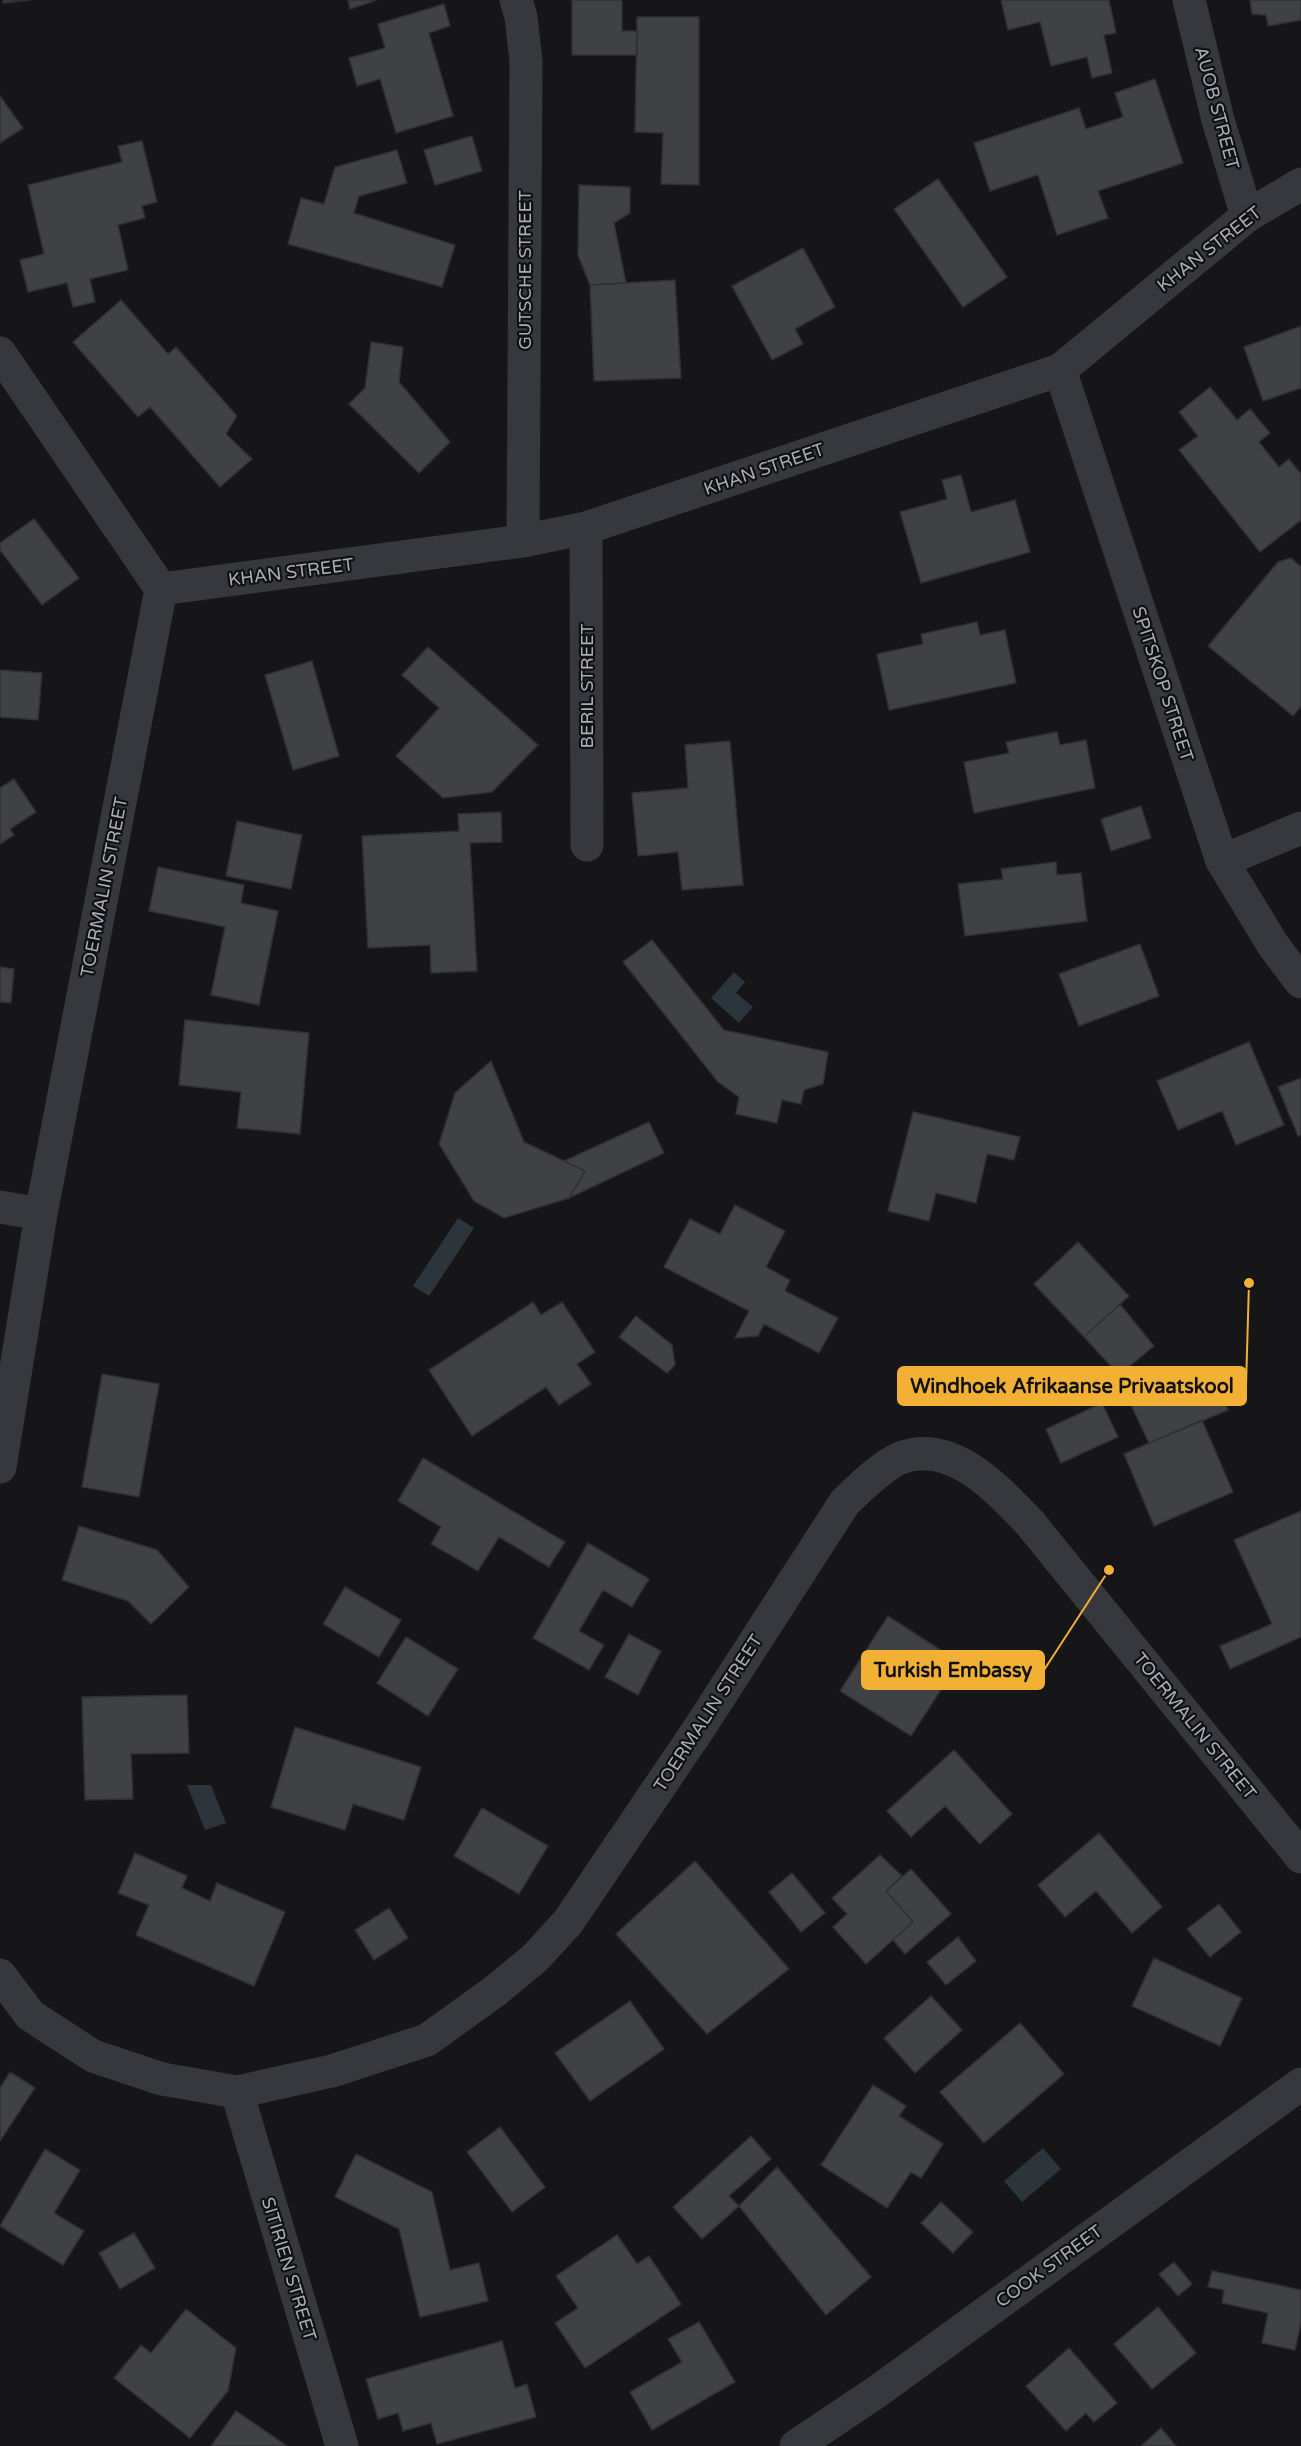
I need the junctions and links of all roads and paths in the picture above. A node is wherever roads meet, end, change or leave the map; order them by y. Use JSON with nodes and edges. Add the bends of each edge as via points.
{"nodes":[{"id":1,"x":516,"y":0,"type":"edge"},
{"id":2,"x":1189,"y":0,"type":"edge"},
{"id":3,"x":1301,"y":184,"type":"edge"},
{"id":4,"x":1247,"y":216,"type":"junction"},
{"id":5,"x":0,"y":353,"type":"edge"},
{"id":6,"x":1060,"y":369,"type":"junction"},
{"id":7,"x":586,"y":528,"type":"junction"},
{"id":8,"x":523,"y":541,"type":"junction"},
{"id":9,"x":161,"y":589,"type":"junction"},
{"id":10,"x":1301,"y":828,"type":"edge"},
{"id":11,"x":587,"y":845,"type":"dead end"},
{"id":12,"x":1222,"y":861,"type":"junction"},
{"id":13,"x":1301,"y":982,"type":"edge"},
{"id":14,"x":0,"y":1207,"type":"edge"},
{"id":15,"x":41,"y":1214,"type":"junction"},
{"id":16,"x":0,"y":1467,"type":"edge"},
{"id":17,"x":1301,"y":1857,"type":"edge"},
{"id":18,"x":0,"y":1976,"type":"edge"},
{"id":19,"x":1301,"y":2084,"type":"edge"},
{"id":20,"x":237,"y":2092,"type":"junction"},
{"id":21,"x":342,"y":2446,"type":"edge"},
{"id":22,"x":796,"y":2446,"type":"edge"}],
"edges":[{"from":1,"to":8,"type":"street","name":"GUTSCHE STREET","via":[[526,61]]},
{"from":2,"to":4,"type":"street","name":"AUOB STREET","via":[[1218,120]]},
{"from":3,"to":4,"type":"street","name":"KHAN STREET"},
{"from":4,"to":6,"type":"street","name":"KHAN STREET"},
{"from":5,"to":9,"type":"street"},
{"from":6,"to":7,"type":"street","name":"KHAN STREET"},
{"from":6,"to":12,"type":"street","name":"SPITSKOP STREET"},
{"from":7,"to":8,"type":"street","name":"KHAN STREET"},
{"from":7,"to":11,"type":"street","name":"BERIL STREET"},
{"from":8,"to":9,"type":"street","name":"KHAN STREET"},
{"from":9,"to":15,"type":"street","name":"TOERMALIN STREET"},
{"from":10,"to":12,"type":"street"},
{"from":12,"to":13,"type":"street","name":"SPITSKOP STREET","via":[[1273,945]]},
{"from":14,"to":15,"type":"street"},
{"from":15,"to":16,"type":"street","name":"TOERMALIN STREET"},
{"from":17,"to":20,"type":"street","name":"TOERMALIN STREET","via":[[1030,1523],[998,1490],[958,1462],[928,1454],[900,1458],[845,1502],[590,1891],[535,1958],[427,2040],[332,2071]]},
{"from":18,"to":20,"type":"street","name":"TOERMALIN STREET","via":[[30,2015],[93,2056],[162,2079]]},
{"from":19,"to":22,"type":"street","name":"COOK STREET"},
{"from":20,"to":21,"type":"street","name":"SITIRIEN STREET"}]}
